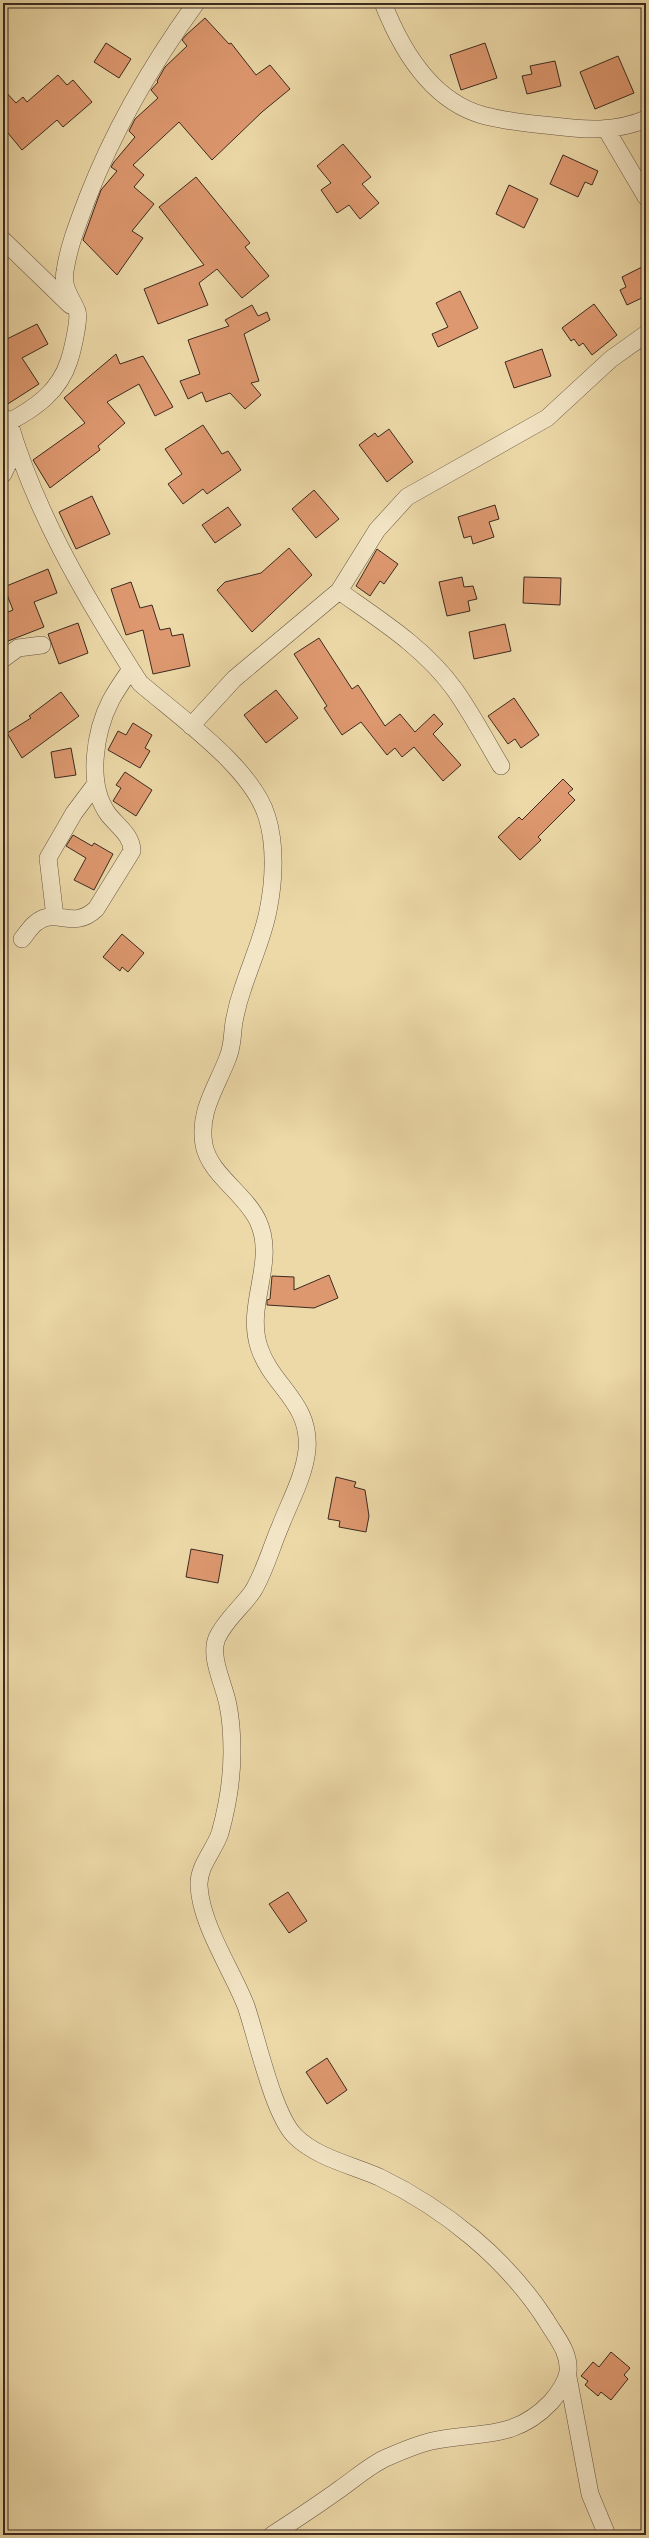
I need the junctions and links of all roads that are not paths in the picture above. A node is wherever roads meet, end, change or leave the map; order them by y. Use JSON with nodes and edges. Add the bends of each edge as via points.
{"nodes":[{"id":1,"x":196,"y":3,"type":"edge"},
{"id":2,"x":383,"y":3,"type":"edge"},
{"id":3,"x":646,"y":119,"type":"edge"},
{"id":4,"x":606,"y":129,"type":"junction"},
{"id":5,"x":646,"y":197,"type":"edge"},
{"id":6,"x":3,"y":240,"type":"edge"},
{"id":7,"x":77,"y":312,"type":"junction"},
{"id":8,"x":646,"y":334,"type":"edge"},
{"id":9,"x":6,"y":419,"type":"edge"},
{"id":10,"x":16,"y":447,"type":"junction"},
{"id":11,"x":3,"y":474,"type":"edge"},
{"id":12,"x":339,"y":591,"type":"junction"},
{"id":13,"x":42,"y":645,"type":"dead end"},
{"id":14,"x":3,"y":659,"type":"edge"},
{"id":15,"x":131,"y":669,"type":"junction"},
{"id":16,"x":191,"y":726,"type":"junction"},
{"id":17,"x":501,"y":766,"type":"dead end"},
{"id":18,"x":96,"y":784,"type":"junction"},
{"id":19,"x":55,"y":917,"type":"junction"},
{"id":20,"x":22,"y":939,"type":"dead end"},
{"id":21,"x":568,"y":2378,"type":"junction"},
{"id":22,"x":272,"y":2535,"type":"edge"},
{"id":23,"x":607,"y":2535,"type":"edge"}],
"edges":[{"from":1,"to":7,"type":"street","via":[[164,47],[138,90],[96,176],[70,240],[64,274],[67,293]]},
{"from":2,"to":4,"type":"street","via":[[393,28],[414,64],[434,87],[458,104],[480,114],[511,121],[579,129]]},
{"from":3,"to":4,"type":"street"},
{"from":4,"to":5,"type":"street"},
{"from":6,"to":7,"type":"street"},
{"from":7,"to":9,"type":"street","via":[[68,362],[58,384],[35,408]]},
{"from":8,"to":12,"type":"street","via":[[611,359],[547,418],[407,497],[377,530]]},
{"from":9,"to":10,"type":"street"},
{"from":10,"to":11,"type":"street"},
{"from":10,"to":15,"type":"street","via":[[67,564]]},
{"from":12,"to":16,"type":"street","via":[[234,679]]},
{"from":12,"to":17,"type":"street","via":[[405,638],[430,662],[455,690]]},
{"from":13,"to":14,"type":"street","via":[[18,648]]},
{"from":15,"to":16,"type":"street","via":[[140,683]]},
{"from":15,"to":18,"type":"street","via":[[111,701],[102,726],[96,758]]},
{"from":16,"to":21,"type":"street","via":[[228,760],[251,787],[266,812],[272,838],[268,913],[240,995],[228,1060],[204,1114],[203,1131],[205,1152],[216,1170],[237,1191],[257,1218],[266,1253],[255,1314],[258,1344],[274,1376],[290,1394],[303,1415],[308,1440],[304,1466],[267,1563],[253,1591],[220,1632],[214,1645],[215,1662],[224,1682],[230,1715],[232,1760],[218,1837],[202,1866],[198,1879],[199,1889],[217,1945],[244,2002],[276,2096],[292,2134],[313,2150],[381,2178],[432,2206],[476,2240],[532,2300],[567,2352]]},
{"from":18,"to":19,"type":"street","via":[[70,820],[48,858]]},
{"from":18,"to":19,"type":"street","via":[[108,813],[129,838],[132,851],[89,916],[82,920]]},
{"from":19,"to":20,"type":"street","via":[[36,922]]},
{"from":21,"to":22,"type":"street","via":[[554,2400],[527,2424],[490,2434],[430,2441],[381,2460]]},
{"from":21,"to":23,"type":"street","via":[[590,2494]]}]}
